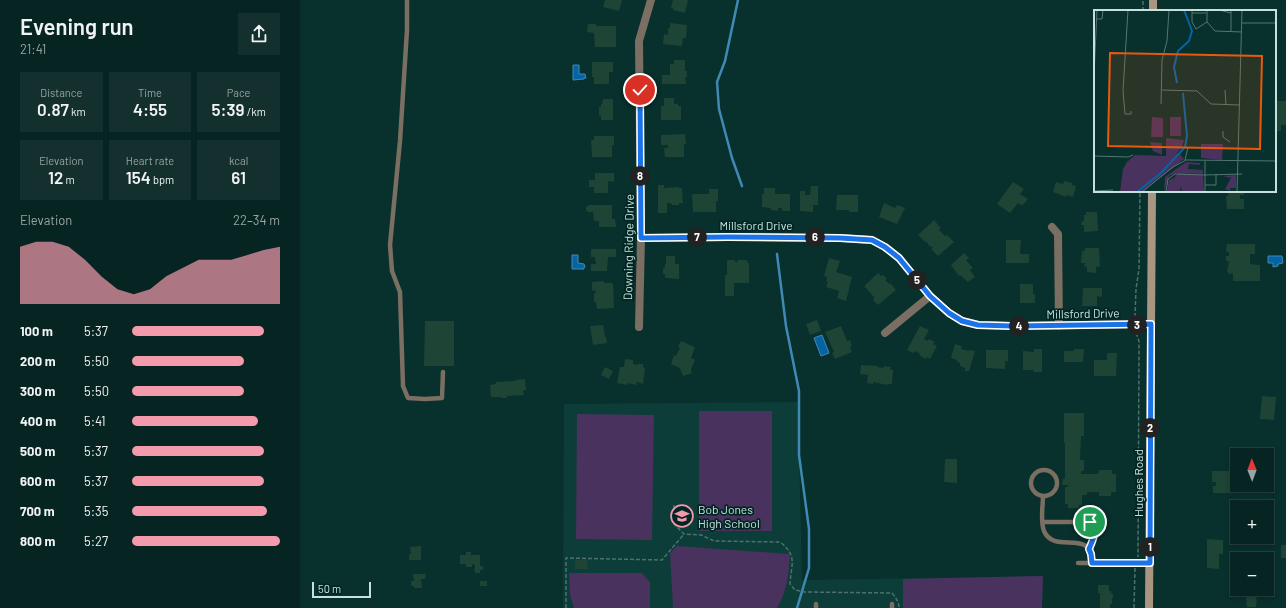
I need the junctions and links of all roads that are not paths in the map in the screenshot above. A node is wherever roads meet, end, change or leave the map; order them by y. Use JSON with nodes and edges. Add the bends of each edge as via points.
{"nodes":[{"id":1,"x":407,"y":0,"type":"edge"},
{"id":2,"x":651,"y":0,"type":"edge"},
{"id":3,"x":1152,"y":192,"type":"edge"},
{"id":4,"x":1052,"y":227,"type":"dead end"},
{"id":5,"x":641,"y":238,"type":"junction"},
{"id":6,"x":930,"y":296,"type":"junction"},
{"id":7,"x":1151,"y":324,"type":"junction"},
{"id":8,"x":1059,"y":326,"type":"junction"},
{"id":9,"x":639,"y":327,"type":"dead end"},
{"id":10,"x":885,"y":333,"type":"dead end"},
{"id":11,"x":443,"y":372,"type":"dead end"},
{"id":12,"x":1043,"y":496,"type":"junction"},
{"id":13,"x":1043,"y":522,"type":"junction"},
{"id":14,"x":1089,"y":549,"type":"junction"},
{"id":15,"x":1078,"y":563,"type":"dead end"},
{"id":16,"x":1092,"y":563,"type":"junction"},
{"id":17,"x":1150,"y":563,"type":"junction"},
{"id":18,"x":1149,"y":608,"type":"edge"}],
"edges":[{"from":1,"to":11,"type":"lane","via":[[400,141],[390,245],[392,271],[400,292],[403,386],[408,398],[442,398]]},
{"from":2,"to":5,"type":"street","name":"Downing Ridge Drive","via":[[639,41]]},
{"from":3,"to":7,"type":"main road","name":"Hughes Road"},
{"from":4,"to":8,"type":"street","via":[[1058,234]]},
{"from":5,"to":6,"type":"street","name":"Millsford Drive","via":[[872,240],[899,258]]},
{"from":5,"to":9,"type":"street","name":"Downing Ridge Drive"},
{"from":6,"to":8,"type":"street","name":"Millsford Drive","via":[[962,321],[978,325]]},
{"from":6,"to":10,"type":"street"},
{"from":7,"to":8,"type":"street","name":"Millsford Drive"},
{"from":7,"to":17,"type":"main road","name":"Hughes Road"},
{"from":12,"to":12,"type":"lane","via":[[1054,492],[1057,484],[1053,472],[1044,469],[1036,472],[1030,479],[1031,488]]},
{"from":12,"to":13,"type":"lane"},
{"from":13,"to":14,"type":"lane","via":[[1046,534],[1053,540],[1082,543]]},
{"from":13,"to":14,"type":"lane","via":[[1090,522],[1094,528],[1094,535]]},
{"from":14,"to":16,"type":"lane"},
{"from":15,"to":16,"type":"lane"},
{"from":16,"to":17,"type":"lane"},
{"from":17,"to":18,"type":"main road","name":"Hughes Road"}]}
